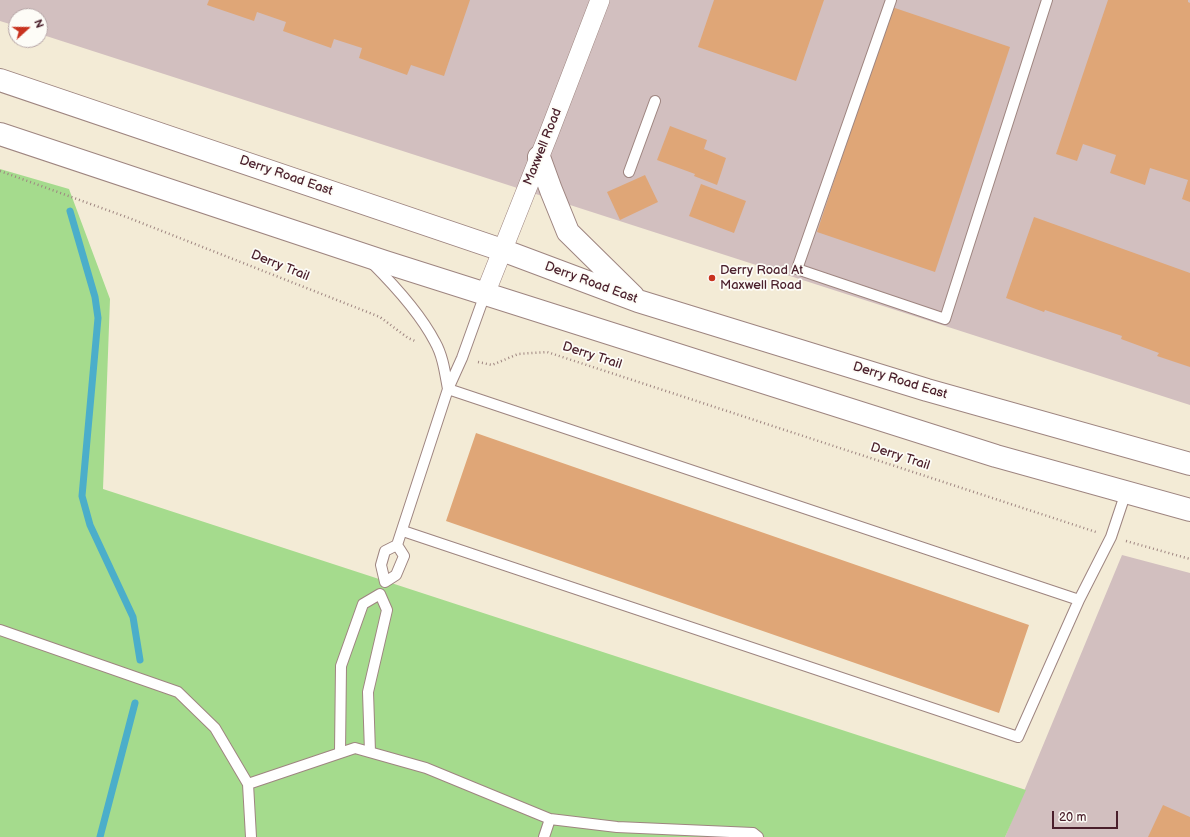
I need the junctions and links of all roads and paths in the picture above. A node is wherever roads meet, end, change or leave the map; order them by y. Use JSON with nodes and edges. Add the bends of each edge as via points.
{"nodes":[{"id":1,"x":600,"y":0,"type":"edge"},
{"id":2,"x":891,"y":0,"type":"edge"},
{"id":3,"x":1047,"y":0,"type":"edge"},
{"id":4,"x":0,"y":80,"type":"edge"},
{"id":5,"x":655,"y":101,"type":"dead end"},
{"id":6,"x":0,"y":134,"type":"edge"},
{"id":7,"x":539,"y":157,"type":"junction"},
{"id":8,"x":0,"y":171,"type":"edge"},
{"id":9,"x":629,"y":172,"type":"dead end"},
{"id":10,"x":502,"y":250,"type":"junction"},
{"id":11,"x":363,"y":255,"type":"junction"},
{"id":12,"x":485,"y":294,"type":"junction"},
{"id":13,"x":638,"y":301,"type":"junction"},
{"id":14,"x":438,"y":349,"type":"junction"},
{"id":15,"x":462,"y":358,"type":"junction"},
{"id":16,"x":448,"y":389,"type":"junction"},
{"id":17,"x":1190,"y":464,"type":"edge"},
{"id":18,"x":1126,"y":492,"type":"junction"},
{"id":19,"x":1190,"y":510,"type":"edge"},
{"id":20,"x":402,"y":531,"type":"junction"},
{"id":21,"x":1111,"y":537,"type":"junction"},
{"id":22,"x":397,"y":545,"type":"junction"},
{"id":23,"x":1190,"y":559,"type":"edge"},
{"id":24,"x":385,"y":582,"type":"junction"},
{"id":25,"x":380,"y":594,"type":"junction"},
{"id":26,"x":1079,"y":600,"type":"junction"},
{"id":27,"x":0,"y":630,"type":"edge"},
{"id":28,"x":340,"y":752,"type":"junction"},
{"id":29,"x":370,"y":752,"type":"junction"},
{"id":30,"x":248,"y":784,"type":"junction"},
{"id":31,"x":550,"y":818,"type":"junction"},
{"id":32,"x":251,"y":837,"type":"edge"},
{"id":33,"x":544,"y":837,"type":"edge"},
{"id":34,"x":758,"y":837,"type":"edge"}],
"edges":[{"from":1,"to":7,"type":"street","name":"Maxwell Road"},
{"from":2,"to":3,"type":"lane","via":[[797,269],[945,319]]},
{"from":4,"to":10,"type":"main road","name":"Derry Road East"},
{"from":5,"to":9,"type":"lane"},
{"from":6,"to":11,"type":"main road"},
{"from":7,"to":10,"type":"street","name":"Maxwell Road"},
{"from":7,"to":13,"type":"main road","via":[[568,232]]},
{"from":8,"to":14,"type":"path","name":"Derry Trail","via":[[129,218],[380,317],[408,338]]},
{"from":10,"to":12,"type":"street","name":"Maxwell Road"},
{"from":10,"to":13,"type":"main road","name":"Derry Road East"},
{"from":11,"to":12,"type":"main road"},
{"from":11,"to":14,"type":"lane","via":[[392,283],[408,303]]},
{"from":12,"to":15,"type":"lane"},
{"from":12,"to":18,"type":"main road","via":[[996,456]]},
{"from":13,"to":17,"type":"main road","name":"Derry Road East","via":[[927,390]]},
{"from":14,"to":16,"type":"lane"},
{"from":15,"to":16,"type":"lane"},
{"from":15,"to":21,"type":"path","name":"Derry Trail","via":[[492,365],[518,354],[547,352]]},
{"from":16,"to":20,"type":"lane"},
{"from":16,"to":26,"type":"lane"},
{"from":18,"to":19,"type":"main road"},
{"from":18,"to":21,"type":"lane"},
{"from":20,"to":22,"type":"lane"},
{"from":20,"to":26,"type":"lane","via":[[1018,737]]},
{"from":21,"to":23,"type":"path","name":"Derry Trail"},
{"from":21,"to":26,"type":"lane"},
{"from":22,"to":24,"type":"lane","via":[[385,551],[381,565]]},
{"from":22,"to":24,"type":"lane","via":[[404,556],[396,575]]},
{"from":24,"to":25,"type":"lane"},
{"from":25,"to":28,"type":"lane","via":[[363,604],[341,666]]},
{"from":25,"to":29,"type":"lane","via":[[387,610],[368,692]]},
{"from":27,"to":30,"type":"lane","via":[[178,692],[215,728]]},
{"from":28,"to":29,"type":"lane","via":[[355,748]]},
{"from":28,"to":30,"type":"lane"},
{"from":29,"to":31,"type":"lane","via":[[426,768]]},
{"from":30,"to":32,"type":"lane"},
{"from":31,"to":33,"type":"lane"},
{"from":31,"to":34,"type":"lane","via":[[618,828],[753,833]]}]}
